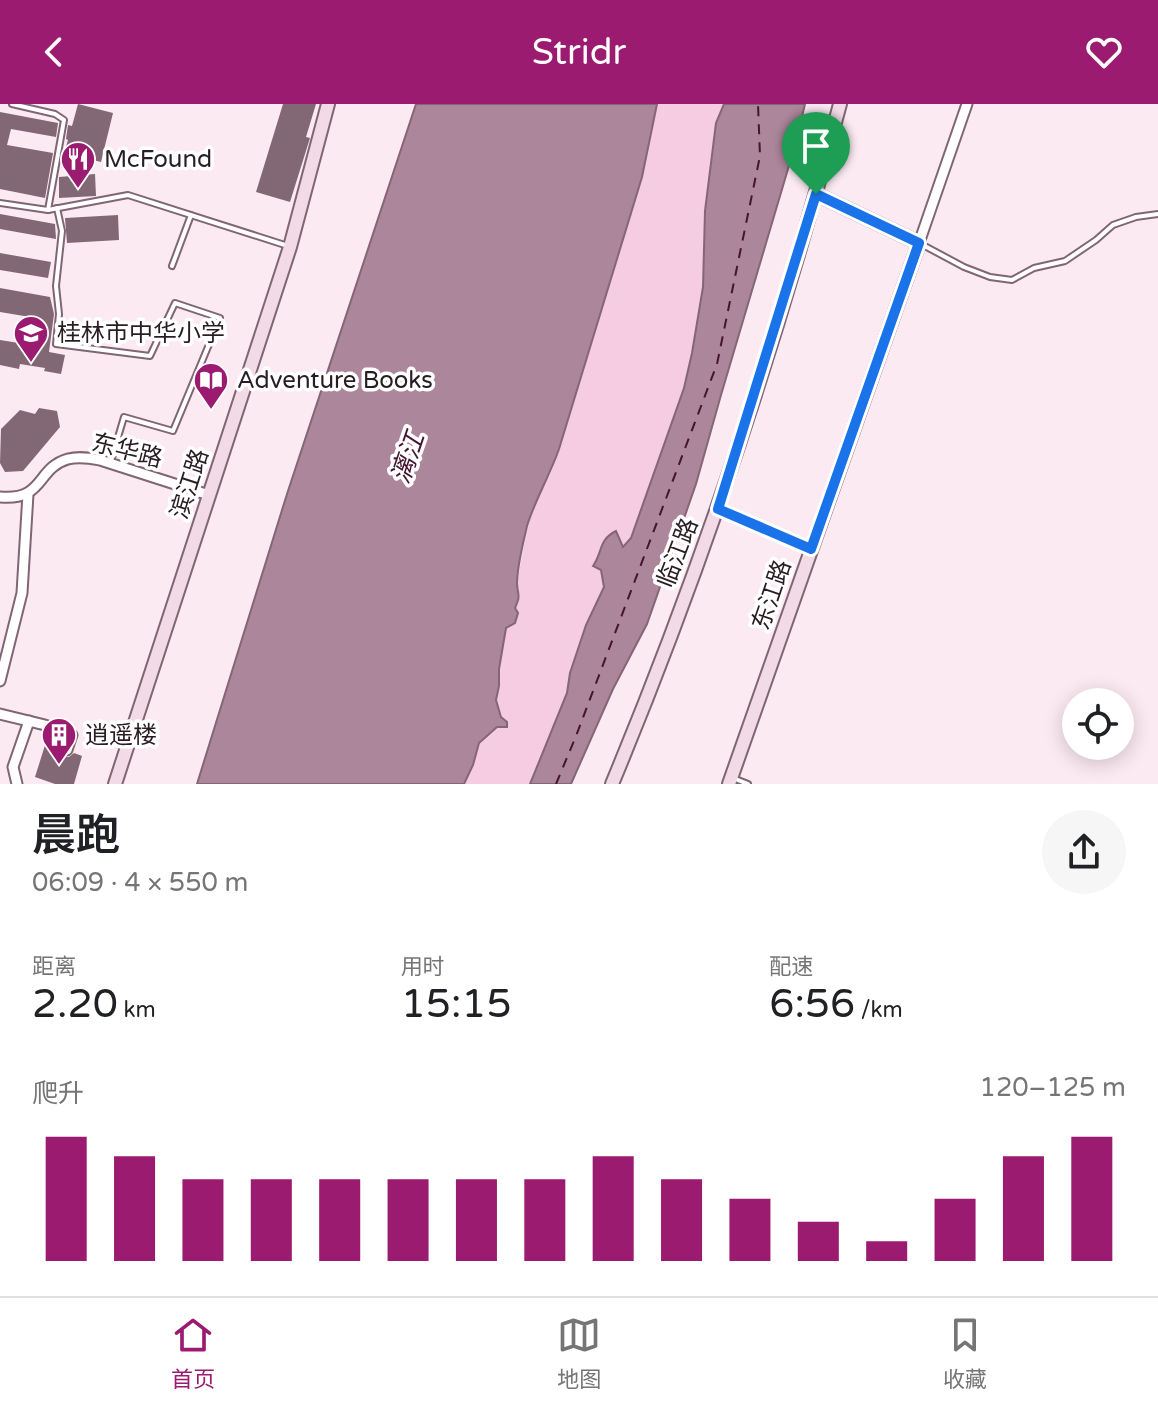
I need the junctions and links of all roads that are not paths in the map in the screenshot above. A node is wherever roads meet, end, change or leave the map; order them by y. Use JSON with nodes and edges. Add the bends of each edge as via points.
{"nodes":[{"id":1,"x":12,"y":104,"type":"edge"},
{"id":2,"x":328,"y":104,"type":"edge"},
{"id":3,"x":840,"y":104,"type":"edge"},
{"id":4,"x":967,"y":104,"type":"edge"},
{"id":5,"x":816,"y":194,"type":"junction"},
{"id":6,"x":0,"y":203,"type":"edge"},
{"id":7,"x":57,"y":208,"type":"junction"},
{"id":8,"x":48,"y":210,"type":"junction"},
{"id":9,"x":1158,"y":214,"type":"edge"},
{"id":10,"x":191,"y":215,"type":"junction"},
{"id":11,"x":919,"y":243,"type":"junction"},
{"id":12,"x":290,"y":247,"type":"junction"},
{"id":13,"x":172,"y":266,"type":"dead end"},
{"id":14,"x":111,"y":463,"type":"junction"},
{"id":15,"x":28,"y":494,"type":"junction"},
{"id":16,"x":209,"y":495,"type":"junction"},
{"id":17,"x":0,"y":497,"type":"edge"},
{"id":18,"x":718,"y":509,"type":"junction"},
{"id":19,"x":811,"y":549,"type":"junction"},
{"id":20,"x":0,"y":681,"type":"edge"},
{"id":21,"x":0,"y":714,"type":"edge"},
{"id":22,"x":29,"y":721,"type":"junction"},
{"id":23,"x":67,"y":750,"type":"dead end"},
{"id":24,"x":730,"y":781,"type":"edge"},
{"id":25,"x":17,"y":784,"type":"edge"},
{"id":26,"x":115,"y":784,"type":"edge"},
{"id":27,"x":612,"y":784,"type":"edge"},
{"id":28,"x":748,"y":784,"type":"edge"}],
"edges":[{"from":1,"to":8,"type":"lane","via":[[64,120]]},
{"from":2,"to":12,"type":"street","name":"滨江路"},
{"from":3,"to":5,"type":"street","name":"临江路"},
{"from":4,"to":11,"type":"street","name":"东江路"},
{"from":5,"to":11,"type":"street"},
{"from":5,"to":18,"type":"street","name":"临江路"},
{"from":6,"to":8,"type":"lane"},
{"from":7,"to":8,"type":"lane"},
{"from":7,"to":10,"type":"lane","via":[[128,195]]},
{"from":7,"to":14,"type":"lane","via":[[62,231],[56,344],[150,356],[175,303],[220,318],[173,431],[124,417]]},
{"from":9,"to":11,"type":"lane","via":[[1113,225],[1065,261],[1012,280],[964,267]]},
{"from":10,"to":12,"type":"lane"},
{"from":10,"to":13,"type":"lane"},
{"from":11,"to":19,"type":"street","name":"东江路"},
{"from":12,"to":16,"type":"street","name":"滨江路"},
{"from":14,"to":15,"type":"street","name":"东华路","via":[[69,459],[55,465]]},
{"from":14,"to":16,"type":"street","name":"东华路"},
{"from":15,"to":17,"type":"street"},
{"from":15,"to":20,"type":"street","via":[[22,593]]},
{"from":16,"to":26,"type":"street","name":"滨江路"},
{"from":18,"to":19,"type":"street"},
{"from":18,"to":27,"type":"street","name":"临江路"},
{"from":19,"to":24,"type":"street","name":"东江路"},
{"from":21,"to":22,"type":"street"},
{"from":22,"to":23,"type":"street","via":[[72,735]]},
{"from":22,"to":25,"type":"street","via":[[13,767]]},
{"from":24,"to":28,"type":"lane"}]}
